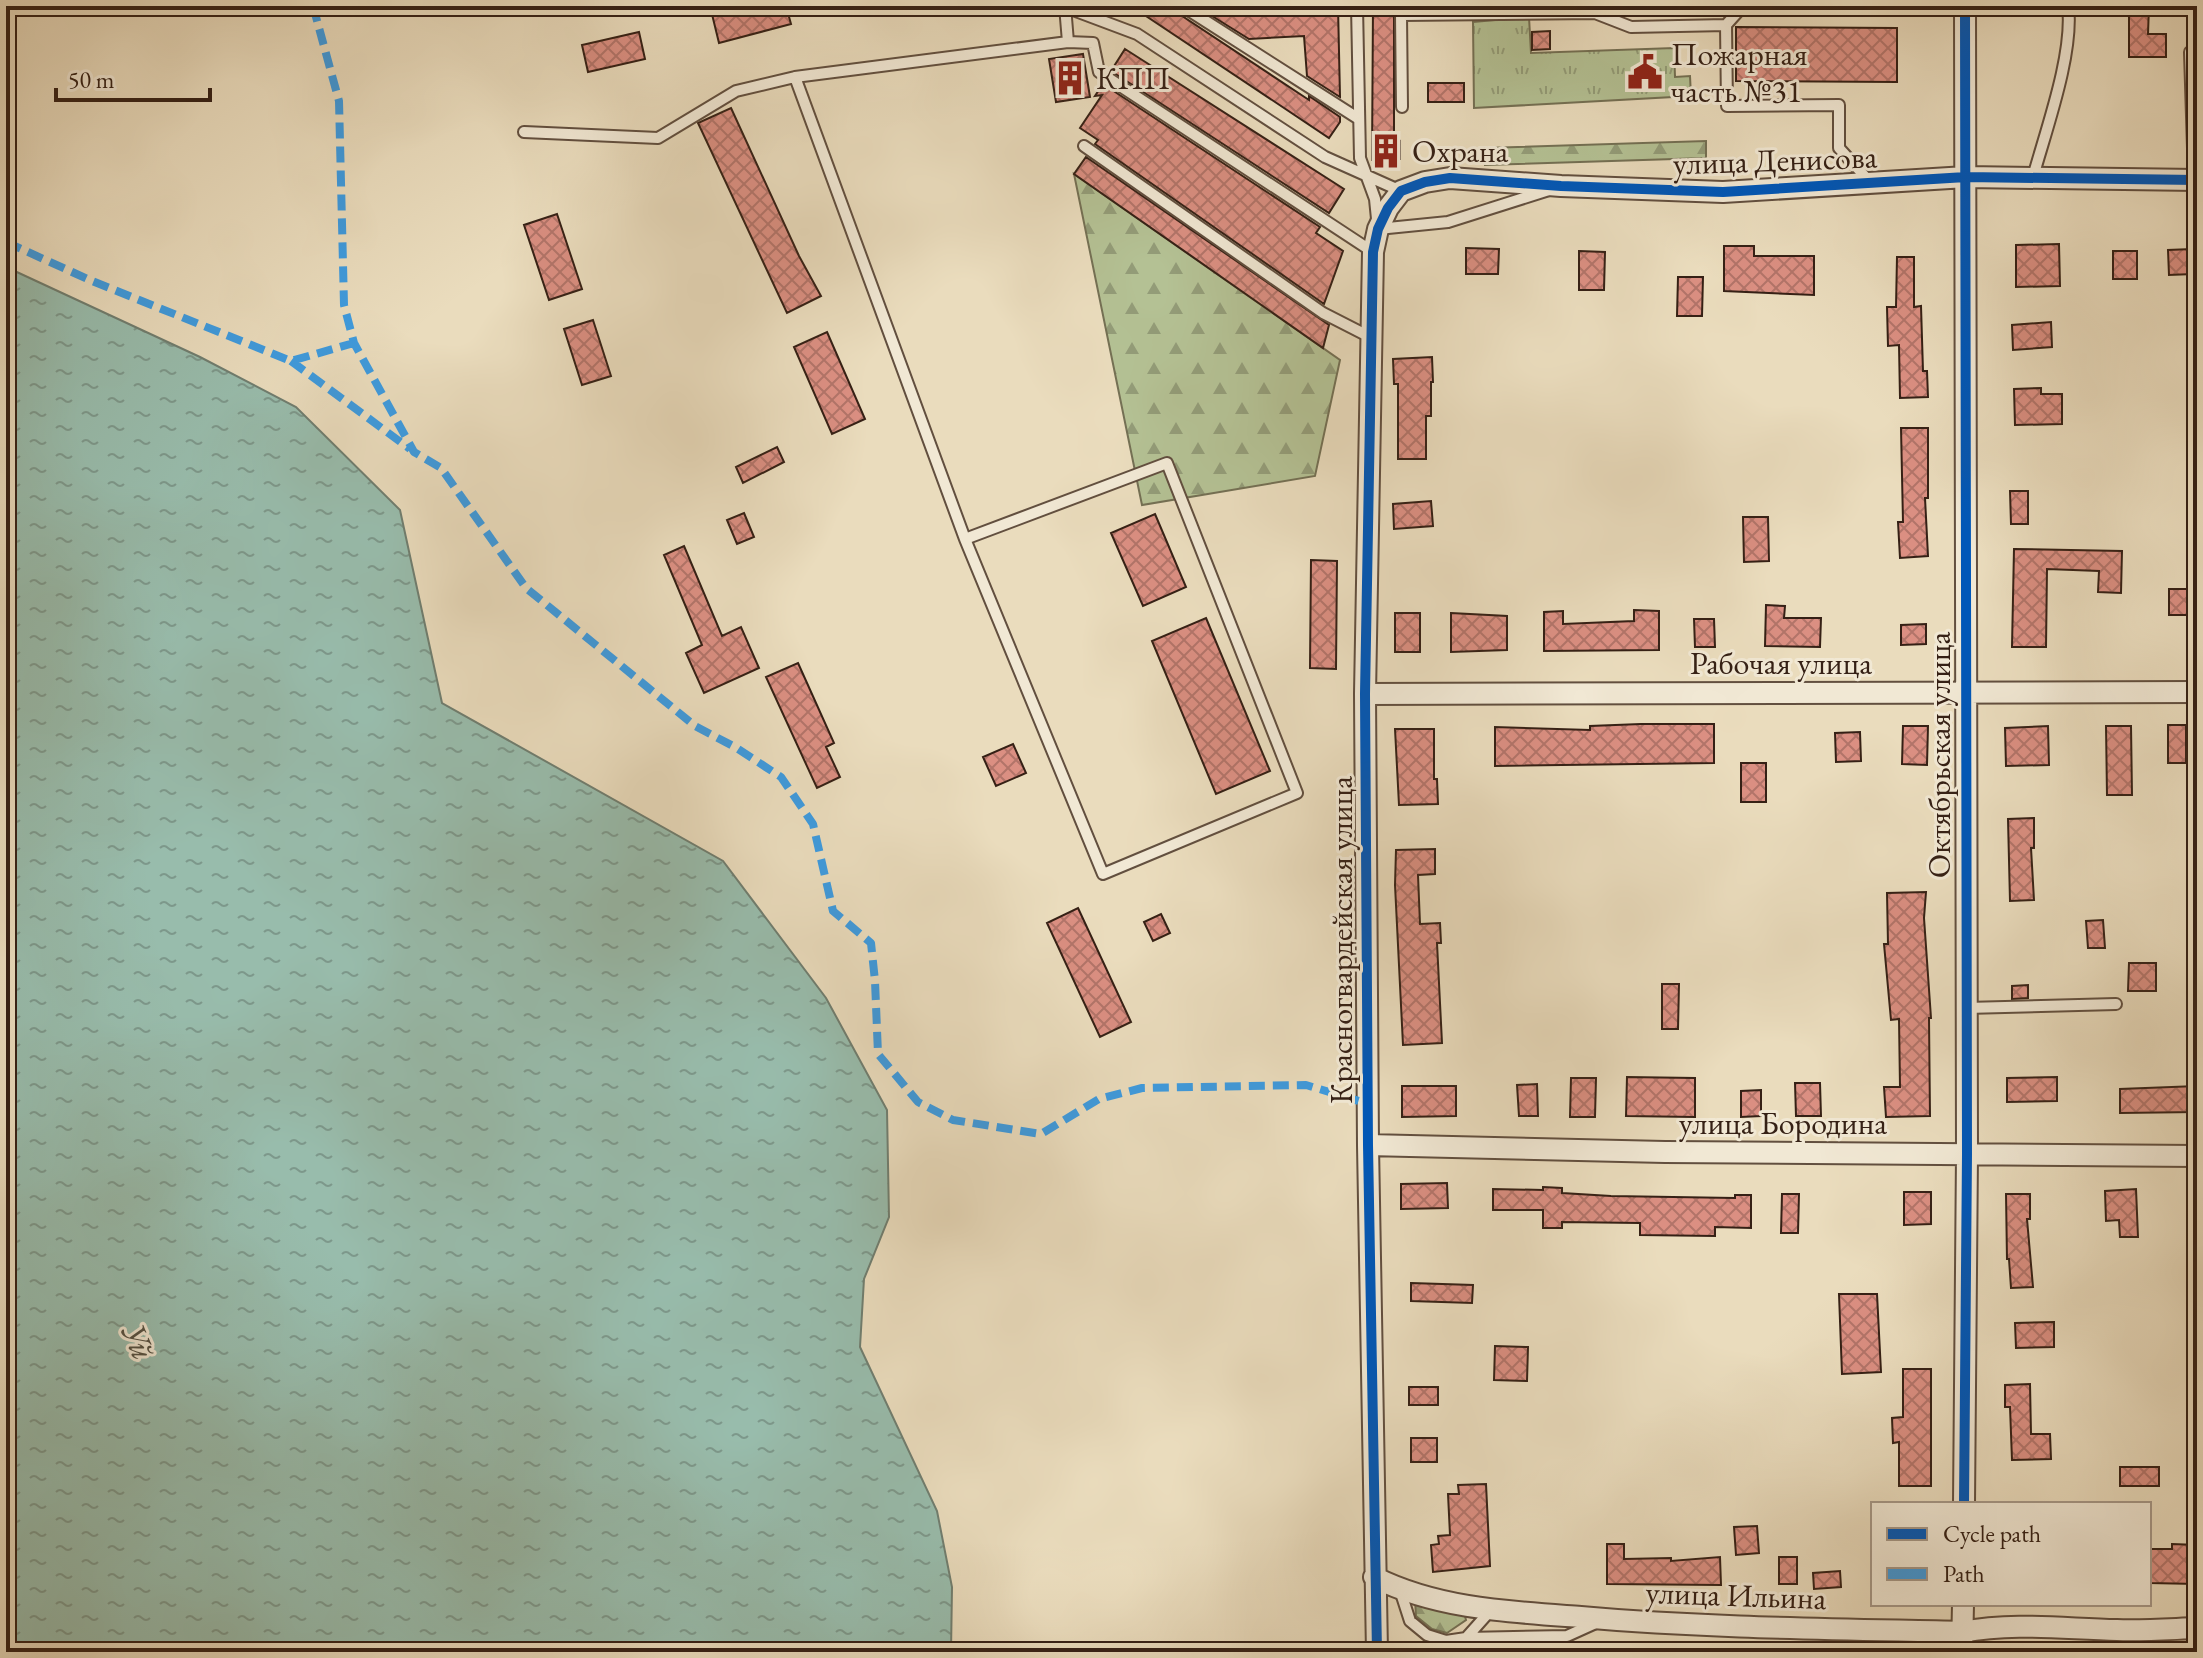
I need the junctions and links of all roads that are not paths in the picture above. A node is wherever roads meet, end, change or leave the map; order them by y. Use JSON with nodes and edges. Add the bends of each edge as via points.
{"nodes":[{"id":1,"x":1182,"y":6,"type":"edge"},
{"id":2,"x":1357,"y":6,"type":"edge"},
{"id":3,"x":1743,"y":6,"type":"edge"},
{"id":4,"x":1965,"y":6,"type":"edge"},
{"id":5,"x":2068,"y":6,"type":"edge"},
{"id":6,"x":1065,"y":7,"type":"edge"},
{"id":7,"x":1726,"y":25,"type":"junction"},
{"id":8,"x":1068,"y":42,"type":"junction"},
{"id":9,"x":2190,"y":52,"type":"dead end"},
{"id":10,"x":795,"y":77,"type":"junction"},
{"id":11,"x":1402,"y":107,"type":"dead end"},
{"id":12,"x":1359,"y":119,"type":"junction"},
{"id":13,"x":524,"y":132,"type":"dead end"},
{"id":14,"x":1084,"y":146,"type":"dead end"},
{"id":15,"x":1368,"y":177,"type":"junction"},
{"id":16,"x":1966,"y":177,"type":"junction"},
{"id":17,"x":2033,"y":177,"type":"junction"},
{"id":18,"x":2195,"y":180,"type":"edge"},
{"id":19,"x":1871,"y":183,"type":"junction"},
{"id":20,"x":1561,"y":186,"type":"junction"},
{"id":21,"x":1401,"y":191,"type":"junction"},
{"id":22,"x":1378,"y":229,"type":"junction"},
{"id":23,"x":1373,"y":252,"type":"junction"},
{"id":24,"x":1370,"y":337,"type":"junction"},
{"id":25,"x":965,"y":539,"type":"junction"},
{"id":26,"x":2197,"y":692,"type":"edge"},
{"id":27,"x":1965,"y":693,"type":"junction"},
{"id":28,"x":1365,"y":694,"type":"junction"},
{"id":29,"x":2116,"y":1004,"type":"dead end"},
{"id":30,"x":1966,"y":1008,"type":"junction"},
{"id":31,"x":1368,"y":1145,"type":"junction"},
{"id":32,"x":1967,"y":1154,"type":"junction"},
{"id":33,"x":2197,"y":1156,"type":"edge"},
{"id":34,"x":1964,"y":1502,"type":"edge"},
{"id":35,"x":1374,"y":1577,"type":"junction"},
{"id":36,"x":1400,"y":1590,"type":"junction"},
{"id":37,"x":1963,"y":1606,"type":"edge"},
{"id":38,"x":1491,"y":1610,"type":"junction"},
{"id":39,"x":1604,"y":1619,"type":"junction"},
{"id":40,"x":2197,"y":1628,"type":"edge"},
{"id":41,"x":1466,"y":1638,"type":"junction"},
{"id":42,"x":1962,"y":1642,"type":"edge"},
{"id":43,"x":1377,"y":1652,"type":"edge"}],
"edges":[{"from":1,"to":12,"type":"lane"},
{"from":2,"to":12,"type":"lane"},
{"from":3,"to":7,"type":"lane"},
{"from":4,"to":16,"type":"street","name":"Октябрьская улица"},
{"from":5,"to":17,"type":"lane","via":[[2058,89]]},
{"from":6,"to":8,"type":"lane"},
{"from":6,"to":15,"type":"lane","via":[[1137,34],[1325,157]]},
{"from":7,"to":11,"type":"lane","via":[[1631,27],[1595,13],[1401,15]]},
{"from":7,"to":19,"type":"lane","via":[[1727,106],[1839,105],[1839,148]]},
{"from":8,"to":10,"type":"lane"},
{"from":8,"to":23,"type":"lane","via":[[1093,43],[1099,72]]},
{"from":9,"to":18,"type":"lane"},
{"from":10,"to":13,"type":"lane","via":[[736,91],[658,138]]},
{"from":10,"to":25,"type":"lane"},
{"from":12,"to":15,"type":"lane","via":[[1360,158]]},
{"from":14,"to":24,"type":"lane","via":[[1323,313]]},
{"from":15,"to":21,"type":"lane"},
{"from":15,"to":22,"type":"lane"},
{"from":16,"to":17,"type":"street","name":"улица Денисова"},
{"from":16,"to":19,"type":"street","name":"улица Денисова"},
{"from":16,"to":27,"type":"street","name":"Октябрьская улица"},
{"from":17,"to":18,"type":"street","name":"улица Денисова"},
{"from":19,"to":20,"type":"street","name":"улица Денисова","via":[[1723,192]]},
{"from":20,"to":21,"type":"street","name":"улица Денисова","via":[[1450,178]]},
{"from":20,"to":22,"type":"lane","via":[[1448,222]]},
{"from":21,"to":22,"type":"street"},
{"from":22,"to":23,"type":"street","name":"Красногвардейская улица"},
{"from":23,"to":24,"type":"street","name":"Красногвардейская улица"},
{"from":24,"to":28,"type":"street","name":"Красногвардейская улица"},
{"from":25,"to":25,"type":"lane","via":[[1103,874],[1297,793],[1167,463]]},
{"from":26,"to":27,"type":"street","name":"Рабочая улица"},
{"from":27,"to":28,"type":"street","name":"Рабочая улица"},
{"from":27,"to":30,"type":"street","name":"Октябрьская улица"},
{"from":28,"to":31,"type":"street","name":"Красногвардейская улица"},
{"from":29,"to":30,"type":"lane"},
{"from":30,"to":32,"type":"street","name":"Октябрьская улица"},
{"from":31,"to":32,"type":"street","name":"улица Бородина"},
{"from":31,"to":35,"type":"street","name":"Красногвардейская улица"},
{"from":32,"to":33,"type":"street","name":"улица Бородина"},
{"from":32,"to":34,"type":"street","name":"Октябрьская улица"},
{"from":35,"to":36,"type":"street","name":"улица Ильина"},
{"from":35,"to":43,"type":"street","name":"Красногвардейская улица"},
{"from":36,"to":38,"type":"street","name":"улица Ильина"},
{"from":36,"to":41,"type":"lane","via":[[1410,1621],[1427,1635],[1446,1641]]},
{"from":37,"to":42,"type":"street"},
{"from":38,"to":39,"type":"street","name":"улица Ильина"},
{"from":38,"to":41,"type":"lane"},
{"from":39,"to":41,"type":"lane","via":[[1567,1636]]},
{"from":39,"to":42,"type":"street","name":"улица Ильина"},
{"from":40,"to":42,"type":"street","name":"улица Ильина","via":[[1992,1626]]}]}
